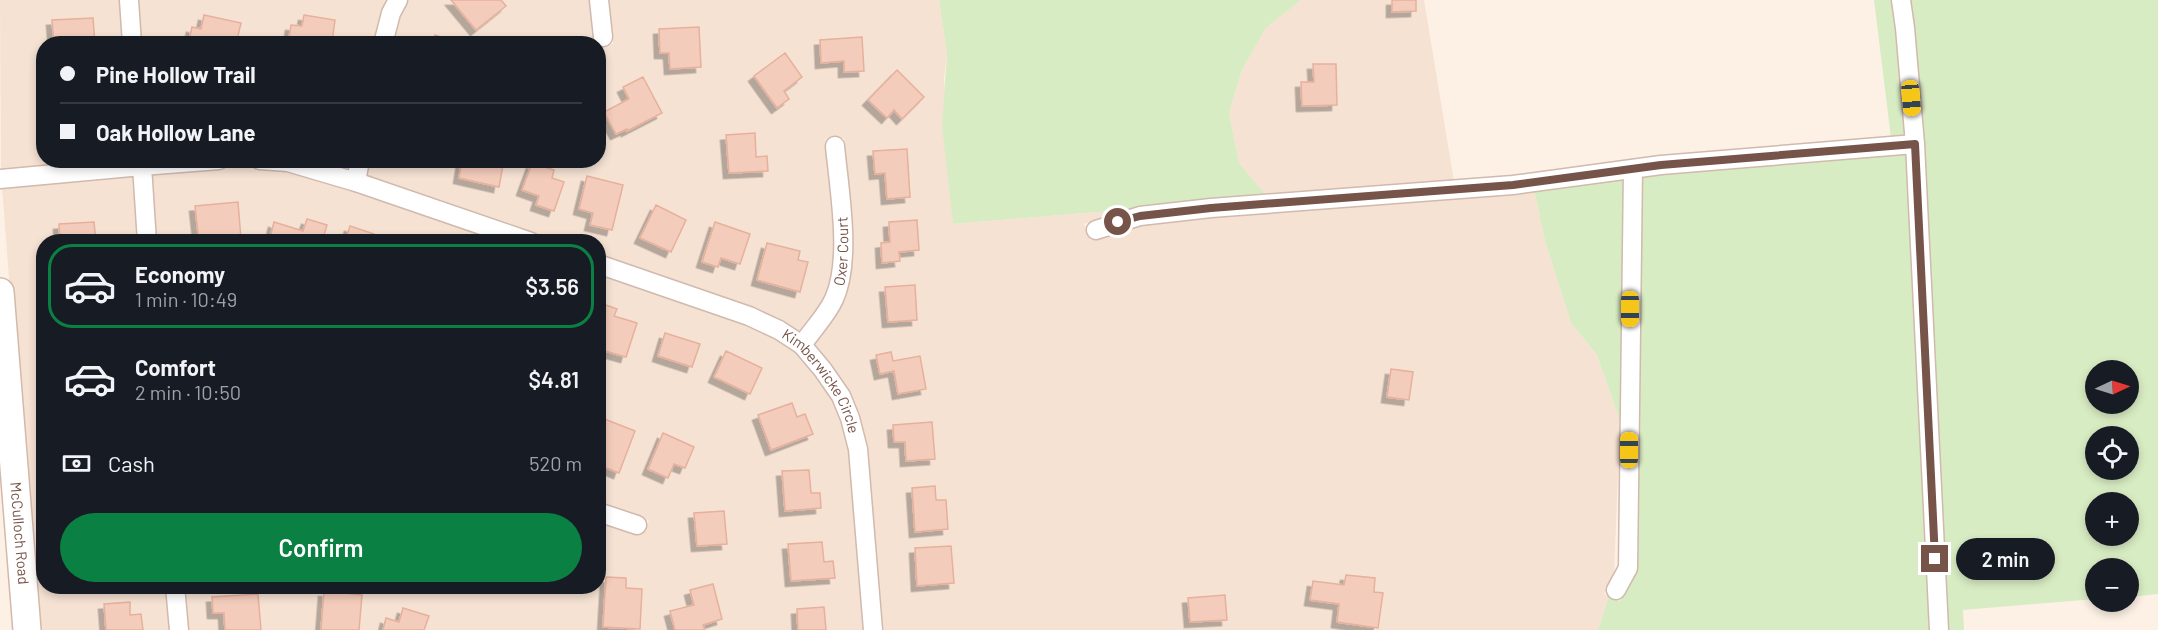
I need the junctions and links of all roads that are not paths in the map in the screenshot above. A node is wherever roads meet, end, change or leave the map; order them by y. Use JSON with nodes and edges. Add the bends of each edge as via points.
{"nodes":[{"id":1,"x":129,"y":0,"type":"edge"},
{"id":2,"x":398,"y":0,"type":"edge"},
{"id":3,"x":600,"y":0,"type":"edge"},
{"id":4,"x":1901,"y":0,"type":"edge"},
{"id":5,"x":131,"y":36,"type":"edge"},
{"id":6,"x":385,"y":36,"type":"edge"},
{"id":7,"x":603,"y":36,"type":"edge"},
{"id":8,"x":1915,"y":144,"type":"junction"},
{"id":9,"x":835,"y":146,"type":"dead end"},
{"id":10,"x":104,"y":168,"type":"edge"},
{"id":11,"x":142,"y":168,"type":"edge"},
{"id":12,"x":308,"y":168,"type":"edge"},
{"id":13,"x":359,"y":168,"type":"edge"},
{"id":14,"x":1633,"y":169,"type":"junction"},
{"id":15,"x":0,"y":179,"type":"edge"},
{"id":16,"x":356,"y":182,"type":"junction"},
{"id":17,"x":1096,"y":230,"type":"dead end"},
{"id":18,"x":146,"y":234,"type":"edge"},
{"id":19,"x":508,"y":234,"type":"edge"},
{"id":20,"x":606,"y":267,"type":"edge"},
{"id":21,"x":0,"y":292,"type":"edge"},
{"id":22,"x":802,"y":345,"type":"junction"},
{"id":23,"x":4,"y":393,"type":"edge"},
{"id":24,"x":606,"y":515,"type":"edge"},
{"id":25,"x":638,"y":525,"type":"dead end"},
{"id":26,"x":1616,"y":590,"type":"dead end"},
{"id":27,"x":176,"y":594,"type":"edge"},
{"id":28,"x":27,"y":630,"type":"edge"},
{"id":29,"x":179,"y":630,"type":"edge"},
{"id":30,"x":873,"y":630,"type":"edge"},
{"id":31,"x":1939,"y":630,"type":"edge"}],
"edges":[{"from":1,"to":5,"type":"street"},
{"from":2,"to":6,"type":"street"},
{"from":3,"to":7,"type":"street"},
{"from":4,"to":8,"type":"street"},
{"from":8,"to":14,"type":"street"},
{"from":8,"to":31,"type":"street"},
{"from":9,"to":22,"type":"street","name":"Oxer Court","via":[[844,256],[834,300]]},
{"from":10,"to":15,"type":"street"},
{"from":11,"to":18,"type":"street"},
{"from":12,"to":16,"type":"street"},
{"from":13,"to":16,"type":"street"},
{"from":14,"to":17,"type":"street","via":[[1513,185],[1152,214]]},
{"from":14,"to":26,"type":"street","via":[[1628,567]]},
{"from":16,"to":19,"type":"street"},
{"from":20,"to":22,"type":"street","name":"Kimberwicke Circle","via":[[749,316]]},
{"from":21,"to":23,"type":"street","name":"McCulloch Road"},
{"from":22,"to":30,"type":"street","name":"Kimberwicke Circle","via":[[840,396],[858,449]]},
{"from":23,"to":28,"type":"street","name":"McCulloch Road"},
{"from":24,"to":25,"type":"street"},
{"from":27,"to":29,"type":"street"}]}
